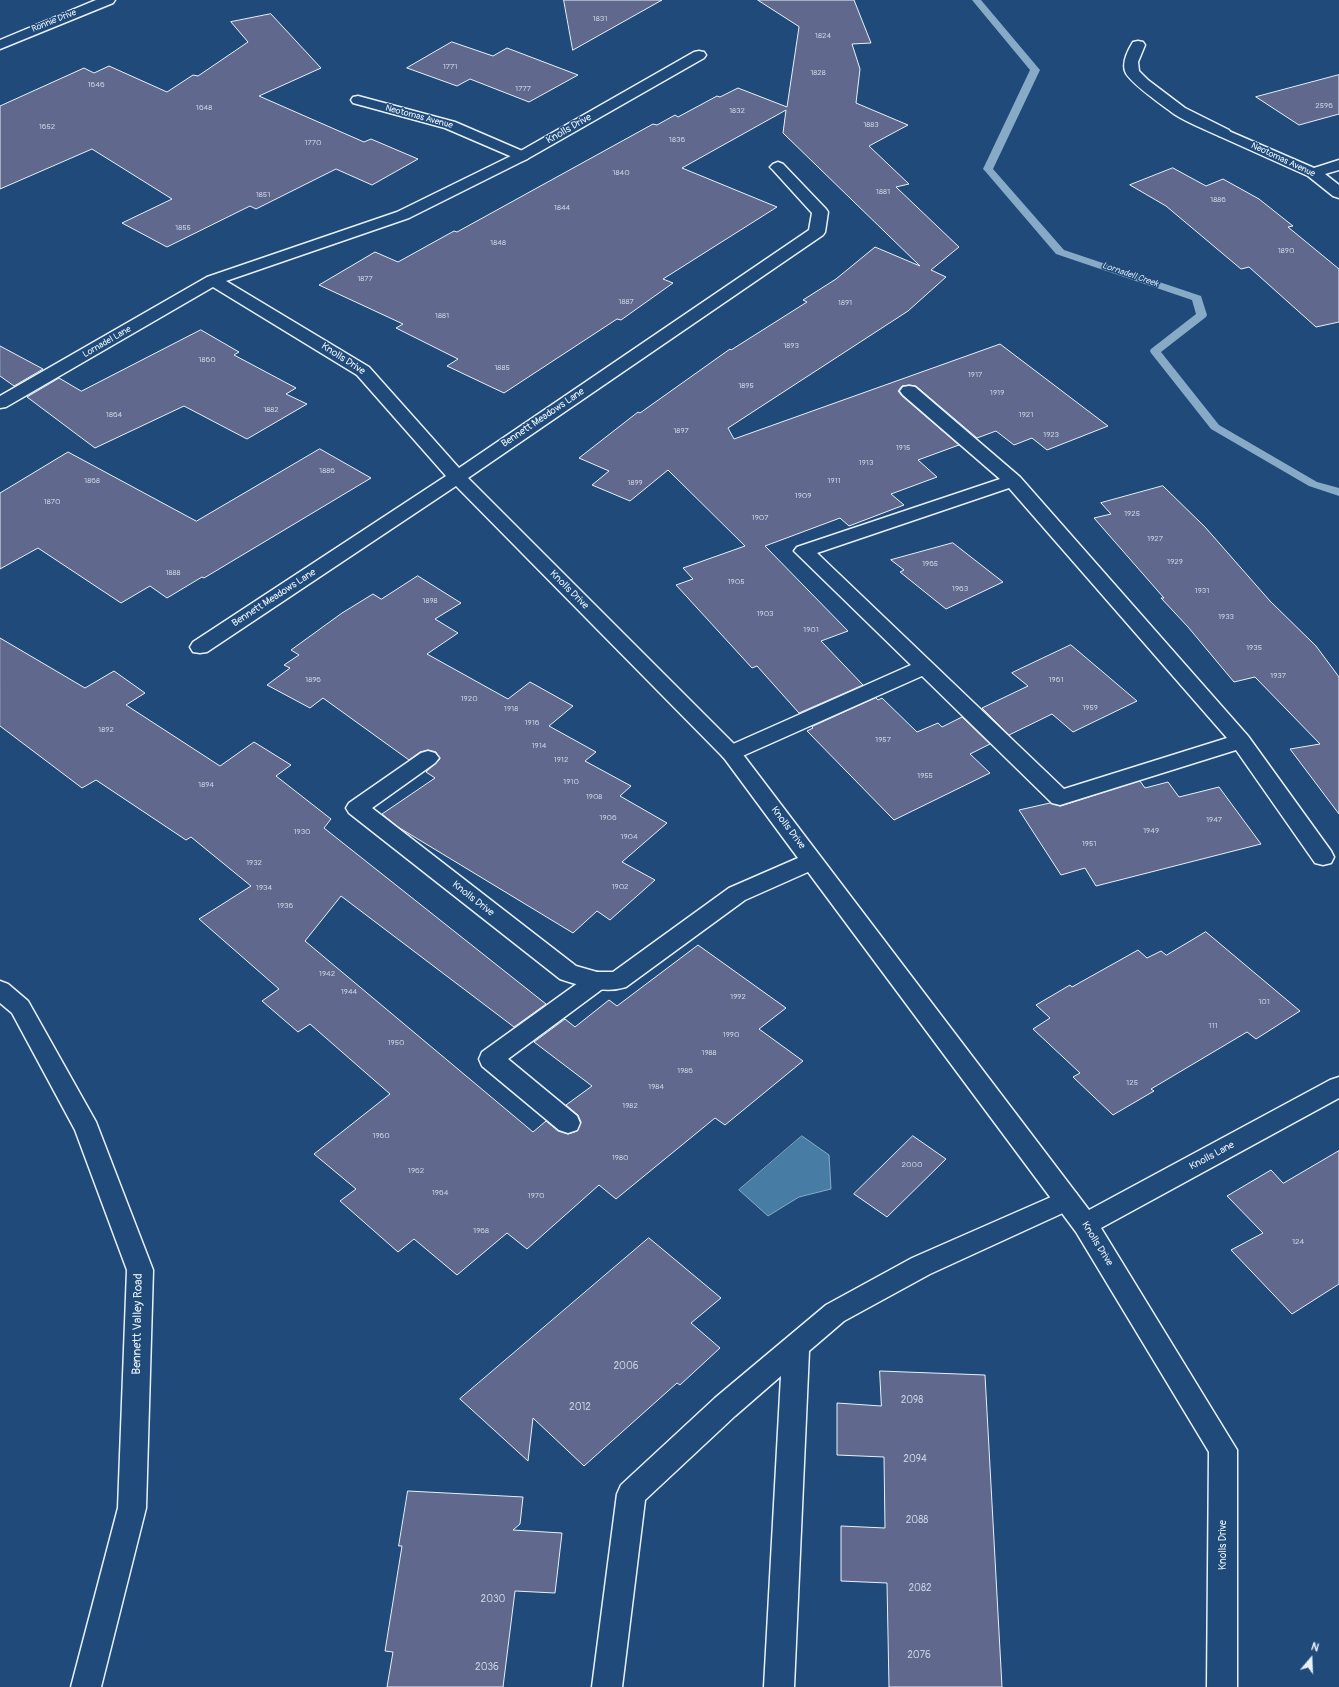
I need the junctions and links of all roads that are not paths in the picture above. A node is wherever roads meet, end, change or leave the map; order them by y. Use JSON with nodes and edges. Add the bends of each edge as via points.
{"nodes":[{"id":1,"x":108,"y":0,"type":"edge"},
{"id":2,"x":7,"y":28,"type":"dead end"},
{"id":3,"x":21,"y":35,"type":"junction"},
{"id":4,"x":0,"y":45,"type":"edge"},
{"id":5,"x":1138,"y":45,"type":"dead end"},
{"id":6,"x":699,"y":56,"type":"dead end"},
{"id":7,"x":358,"y":100,"type":"dead end"},
{"id":8,"x":522,"y":156,"type":"junction"},
{"id":9,"x":1339,"y":165,"type":"edge"},
{"id":10,"x":778,"y":167,"type":"dead end"},
{"id":11,"x":1313,"y":173,"type":"junction"},
{"id":12,"x":1339,"y":193,"type":"edge"},
{"id":13,"x":213,"y":280,"type":"junction"},
{"id":14,"x":909,"y":391,"type":"dead end"},
{"id":15,"x":0,"y":403,"type":"edge"},
{"id":16,"x":457,"y":477,"type":"junction"},
{"id":17,"x":1013,"y":481,"type":"junction"},
{"id":18,"x":200,"y":647,"type":"dead end"},
{"id":19,"x":925,"y":667,"type":"junction"},
{"id":20,"x":1241,"y":741,"type":"junction"},
{"id":21,"x":731,"y":753,"type":"junction"},
{"id":22,"x":428,"y":758,"type":"dead end"},
{"id":23,"x":1323,"y":857,"type":"dead end"},
{"id":24,"x":812,"y":861,"type":"junction"},
{"id":25,"x":597,"y":981,"type":"junction"},
{"id":26,"x":0,"y":990,"type":"edge"},
{"id":27,"x":1339,"y":1087,"type":"edge"},
{"id":28,"x":568,"y":1123,"type":"dead end"},
{"id":29,"x":1067,"y":1200,"type":"junction"},
{"id":30,"x":1085,"y":1224,"type":"junction"},
{"id":31,"x":796,"y":1346,"type":"junction"},
{"id":32,"x":86,"y":1687,"type":"edge"},
{"id":33,"x":607,"y":1687,"type":"edge"},
{"id":34,"x":779,"y":1687,"type":"edge"},
{"id":35,"x":1222,"y":1687,"type":"edge"}],
"edges":[{"from":1,"to":3,"type":"street","name":"Ronnie Drive"},
{"from":2,"to":3,"type":"street"},
{"from":3,"to":4,"type":"street","name":"Ronnie Drive"},
{"from":5,"to":11,"type":"street","name":"Neotomas Avenue","via":[[1131,62],[1132,72],[1180,111]]},
{"from":6,"to":8,"type":"street","name":"Knolls Drive"},
{"from":7,"to":8,"type":"street","name":"Neotomas Avenue","via":[[450,125]]},
{"from":8,"to":13,"type":"street","name":"Knolls Drive","via":[[403,215]]},
{"from":9,"to":11,"type":"street"},
{"from":10,"to":16,"type":"street","name":"Bennett Meadows Lane","via":[[820,212],[817,232]]},
{"from":11,"to":12,"type":"street","name":"Neotomas Avenue"},
{"from":13,"to":15,"type":"street","name":"Lornadel Lane"},
{"from":13,"to":16,"type":"street","name":"Knolls Drive","via":[[363,371]]},
{"from":14,"to":17,"type":"street"},
{"from":16,"to":18,"type":"street","name":"Bennett Meadows Lane"},
{"from":16,"to":21,"type":"street","name":"Knolls Drive"},
{"from":17,"to":19,"type":"street","via":[[804,551]]},
{"from":17,"to":20,"type":"street"},
{"from":19,"to":20,"type":"street","via":[[1060,798]]},
{"from":19,"to":21,"type":"street"},
{"from":20,"to":23,"type":"street"},
{"from":21,"to":24,"type":"street","name":"Knolls Drive"},
{"from":22,"to":25,"type":"street","name":"Knolls Drive","via":[[357,808],[568,973]]},
{"from":24,"to":25,"type":"street","name":"Knolls Drive","via":[[737,894],[618,981]]},
{"from":24,"to":29,"type":"street","name":"Knolls Drive"},
{"from":25,"to":28,"type":"street","via":[[491,1059]]},
{"from":26,"to":32,"type":"street","name":"Bennett Valley Road","via":[[20,1007],[88,1129],[140,1270],[132,1508]]},
{"from":27,"to":30,"type":"street","name":"Knolls Lane"},
{"from":29,"to":30,"type":"street","name":"Knolls Drive"},
{"from":29,"to":31,"type":"street","via":[[921,1266],[835,1313]]},
{"from":30,"to":35,"type":"street","name":"Knolls Drive","via":[[1223,1450]]},
{"from":31,"to":33,"type":"street","via":[[631,1494]]},
{"from":31,"to":34,"type":"street"}]}
